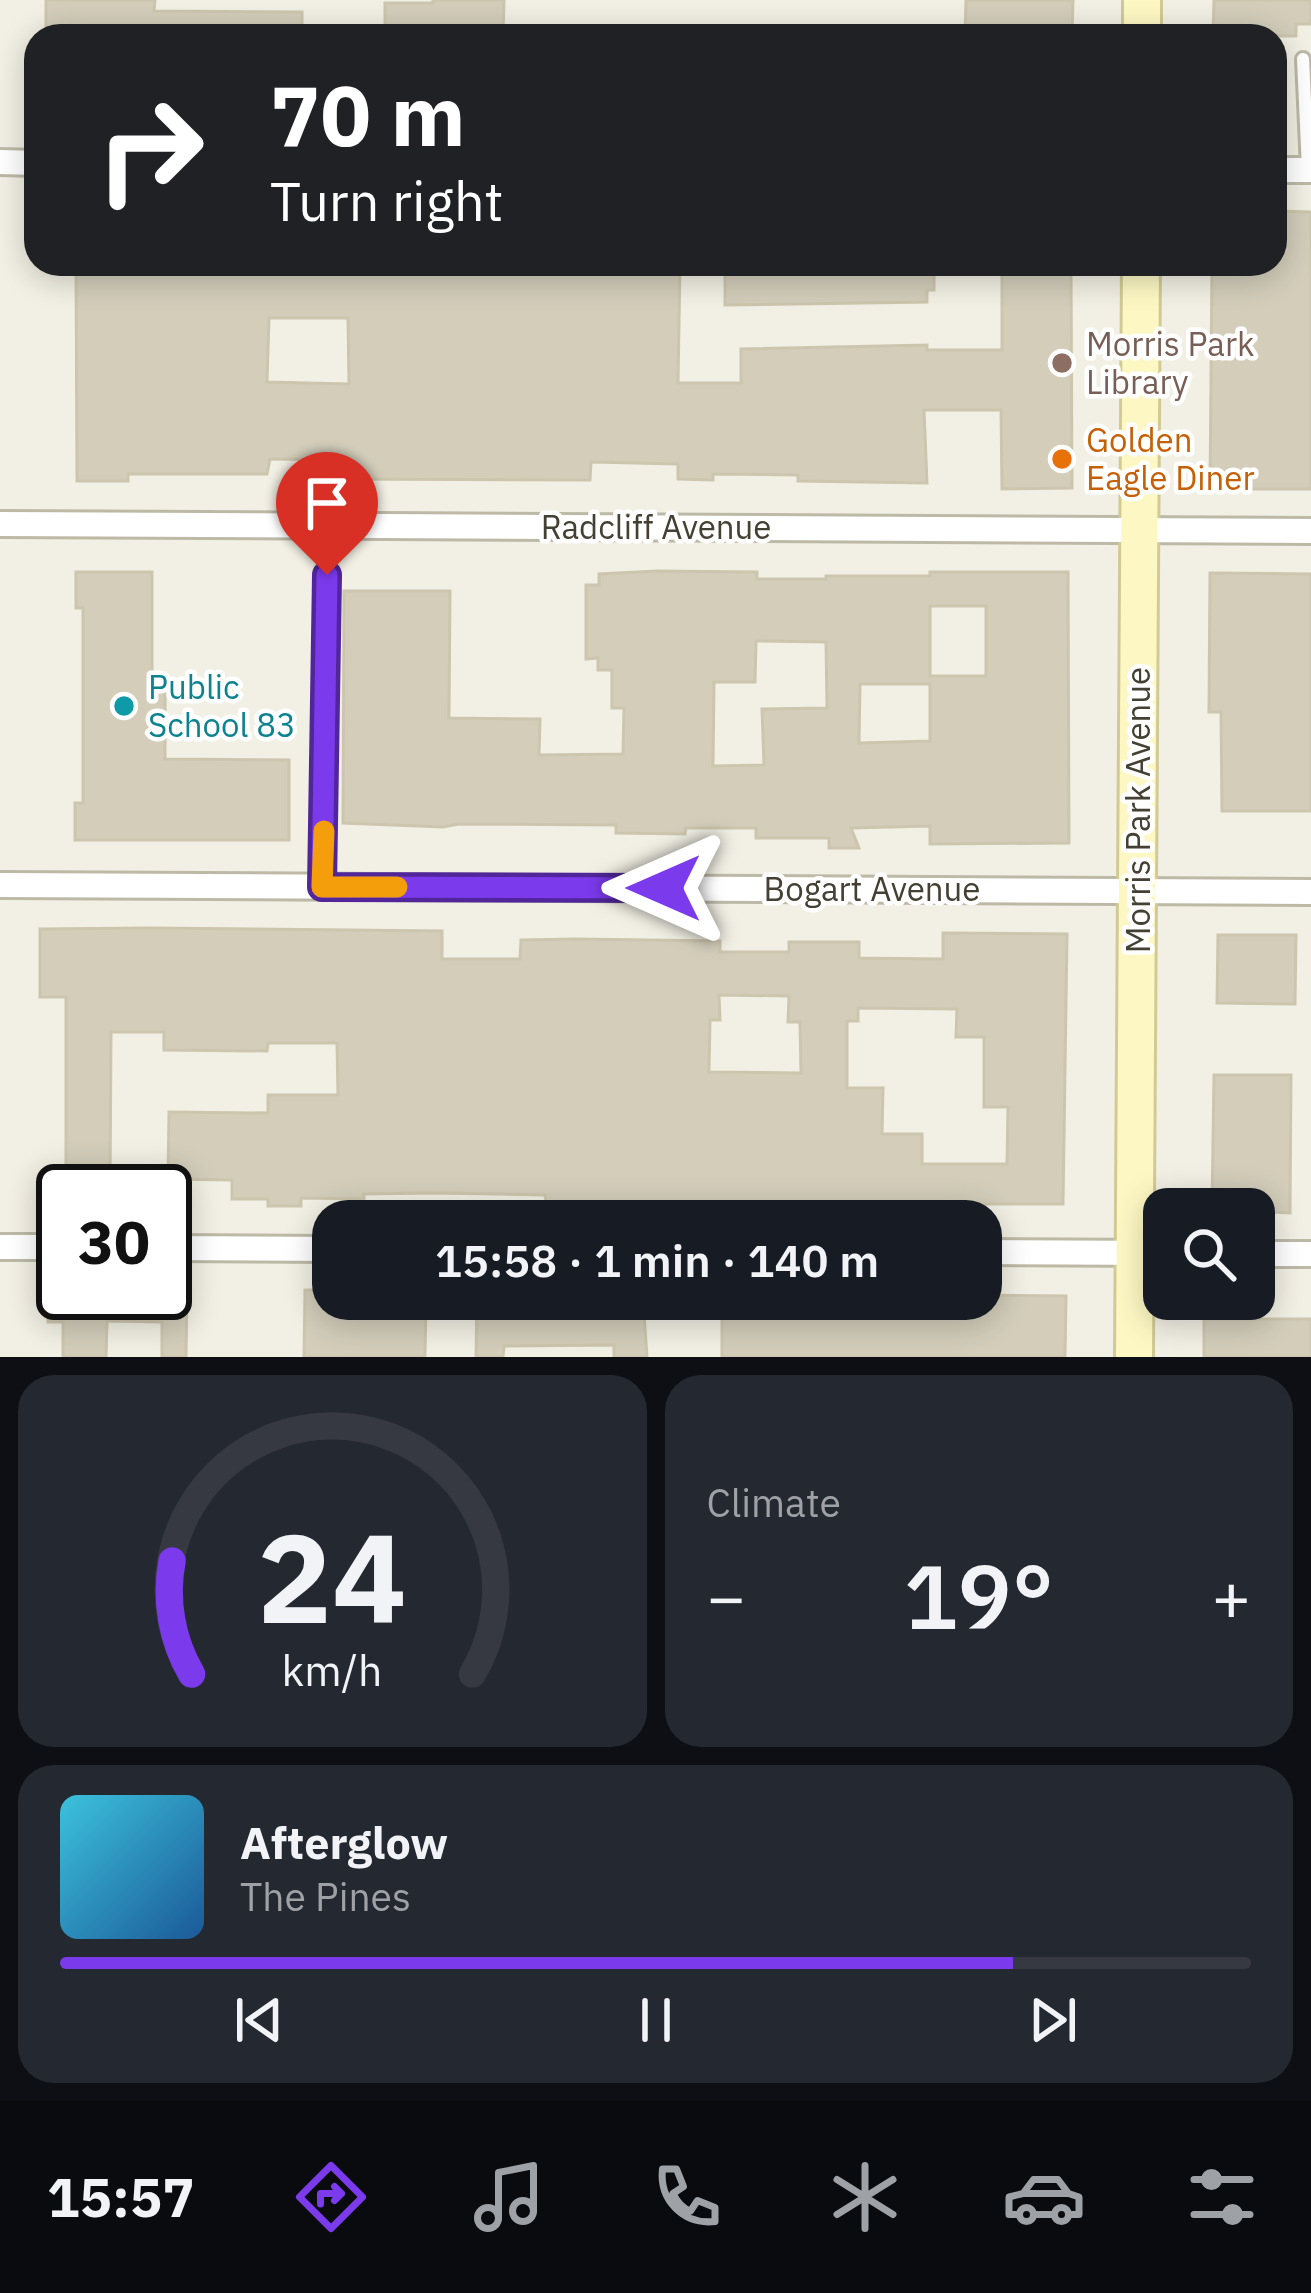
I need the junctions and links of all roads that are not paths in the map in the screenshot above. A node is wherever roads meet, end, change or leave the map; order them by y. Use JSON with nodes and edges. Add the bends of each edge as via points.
{"nodes":[{"id":1,"x":1303,"y":59,"type":"dead end"},
{"id":2,"x":1310,"y":170,"type":"edge"},
{"id":3,"x":1141,"y":276,"type":"edge"},
{"id":4,"x":0,"y":524,"type":"edge"},
{"id":5,"x":1139,"y":530,"type":"junction"},
{"id":6,"x":1311,"y":531,"type":"edge"},
{"id":7,"x":327,"y":575,"type":"dead end"},
{"id":8,"x":0,"y":885,"type":"edge"},
{"id":9,"x":322,"y":887,"type":"junction"},
{"id":10,"x":1137,"y":890,"type":"junction"},
{"id":11,"x":1311,"y":892,"type":"edge"},
{"id":12,"x":1148,"y":1188,"type":"edge"},
{"id":13,"x":0,"y":1247,"type":"edge"},
{"id":14,"x":36,"y":1247,"type":"edge"},
{"id":15,"x":192,"y":1248,"type":"edge"},
{"id":16,"x":312,"y":1249,"type":"edge"},
{"id":17,"x":1002,"y":1252,"type":"edge"},
{"id":18,"x":1143,"y":1253,"type":"edge"},
{"id":19,"x":1275,"y":1254,"type":"edge"},
{"id":20,"x":1311,"y":1254,"type":"edge"},
{"id":21,"x":1143,"y":1298,"type":"edge"},
{"id":22,"x":1134,"y":1357,"type":"edge"}],
"edges":[{"from":1,"to":2,"type":"lane"},
{"from":3,"to":5,"type":"main road","name":"Morris Park Avenue"},
{"from":4,"to":5,"type":"street","name":"Radcliff Avenue"},
{"from":5,"to":6,"type":"street","name":"Radcliff Avenue"},
{"from":5,"to":10,"type":"main road","name":"Morris Park Avenue"},
{"from":7,"to":9,"type":"lane"},
{"from":8,"to":9,"type":"street","name":"Bogart Avenue"},
{"from":9,"to":10,"type":"street","name":"Bogart Avenue"},
{"from":10,"to":11,"type":"street","name":"Bogart Avenue"},
{"from":10,"to":12,"type":"main road","name":"Morris Park Avenue"},
{"from":13,"to":14,"type":"street"},
{"from":15,"to":16,"type":"street"},
{"from":17,"to":18,"type":"street"},
{"from":19,"to":20,"type":"street"},
{"from":21,"to":22,"type":"main road","name":"Morris Park Avenue"}]}
